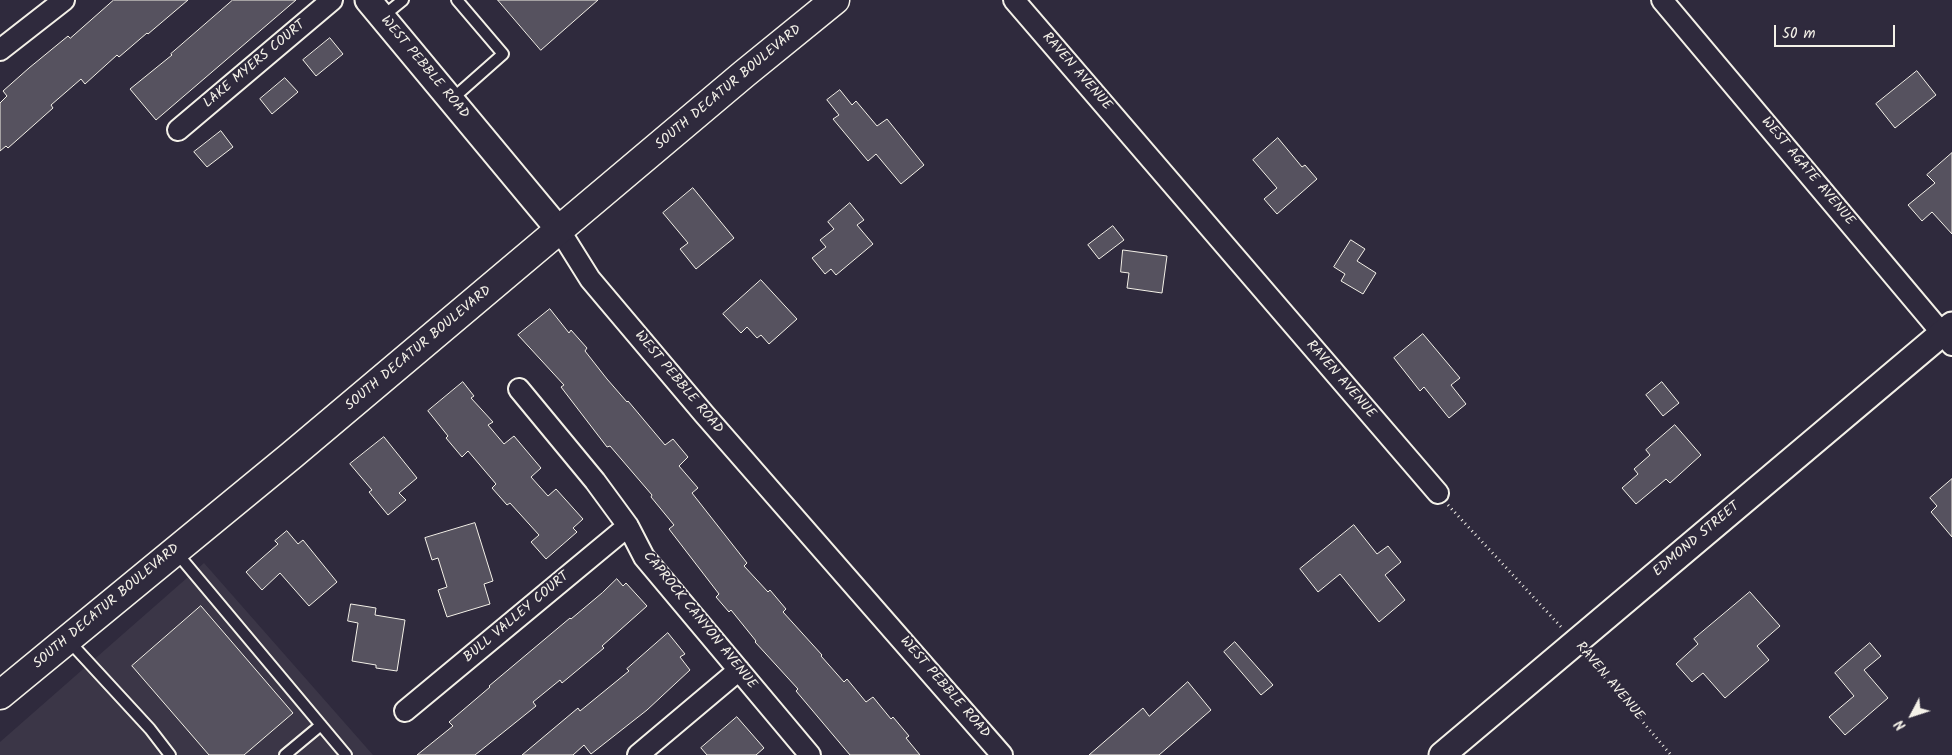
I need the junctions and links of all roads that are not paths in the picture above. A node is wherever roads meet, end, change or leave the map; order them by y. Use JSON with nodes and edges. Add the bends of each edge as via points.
{"nodes":[{"id":1,"x":64,"y":0,"type":"edge"},
{"id":2,"x":332,"y":0,"type":"edge"},
{"id":3,"x":403,"y":0,"type":"edge"},
{"id":4,"x":457,"y":0,"type":"edge"},
{"id":5,"x":835,"y":0,"type":"edge"},
{"id":6,"x":1014,"y":0,"type":"edge"},
{"id":7,"x":1662,"y":0,"type":"edge"},
{"id":8,"x":375,"y":9,"type":"edge"},
{"id":9,"x":0,"y":50,"type":"edge"},
{"id":10,"x":451,"y":100,"type":"junction"},
{"id":11,"x":178,"y":130,"type":"dead end"},
{"id":12,"x":560,"y":231,"type":"junction"},
{"id":13,"x":1949,"y":334,"type":"edge"},
{"id":14,"x":518,"y":389,"type":"dead end"},
{"id":15,"x":1438,"y":493,"type":"road end"},
{"id":16,"x":628,"y":526,"type":"junction"},
{"id":17,"x":175,"y":551,"type":"junction"},
{"id":18,"x":68,"y":640,"type":"junction"},
{"id":19,"x":739,"y":670,"type":"junction"},
{"id":20,"x":0,"y":695,"type":"edge"},
{"id":21,"x":405,"y":711,"type":"dead end"},
{"id":22,"x":320,"y":725,"type":"junction"},
{"id":23,"x":170,"y":755,"type":"edge"},
{"id":24,"x":285,"y":755,"type":"edge"},
{"id":25,"x":346,"y":755,"type":"edge"},
{"id":26,"x":638,"y":755,"type":"edge"},
{"id":27,"x":810,"y":755,"type":"edge"},
{"id":28,"x":1002,"y":755,"type":"edge"},
{"id":29,"x":1442,"y":755,"type":"edge"}],
"edges":[{"from":1,"to":9,"type":"street"},
{"from":2,"to":11,"type":"street","name":"LAKE MYERS COURT"},
{"from":3,"to":8,"type":"lane"},
{"from":4,"to":10,"type":"lane","via":[[503,54]]},
{"from":5,"to":12,"type":"main road","name":"SOUTH DECATUR BOULEVARD"},
{"from":6,"to":15,"type":"street","name":"RAVEN AVENUE"},
{"from":7,"to":13,"type":"street","name":"WEST AGATE AVENUE"},
{"from":8,"to":10,"type":"street","name":"WEST PEBBLE ROAD"},
{"from":10,"to":12,"type":"street","name":"WEST PEBBLE ROAD"},
{"from":12,"to":17,"type":"main road","name":"SOUTH DECATUR BOULEVARD"},
{"from":12,"to":28,"type":"street","name":"WEST PEBBLE ROAD","via":[[590,279]]},
{"from":13,"to":29,"type":"street","name":"EDMOND STREET"},
{"from":14,"to":16,"type":"street","name":"CAPROCK CANYON AVENUE"},
{"from":16,"to":19,"type":"street","name":"CAPROCK CANYON AVENUE","via":[[644,557]]},
{"from":16,"to":21,"type":"street","name":"BULL VALLEY COURT"},
{"from":17,"to":18,"type":"main road","name":"SOUTH DECATUR BOULEVARD"},
{"from":17,"to":22,"type":"lane"},
{"from":18,"to":20,"type":"main road","name":"SOUTH DECATUR BOULEVARD"},
{"from":18,"to":23,"type":"lane"},
{"from":19,"to":26,"type":"street"},
{"from":19,"to":27,"type":"street","name":"CAPROCK CANYON AVENUE"},
{"from":22,"to":24,"type":"lane"},
{"from":22,"to":25,"type":"lane"}]}
